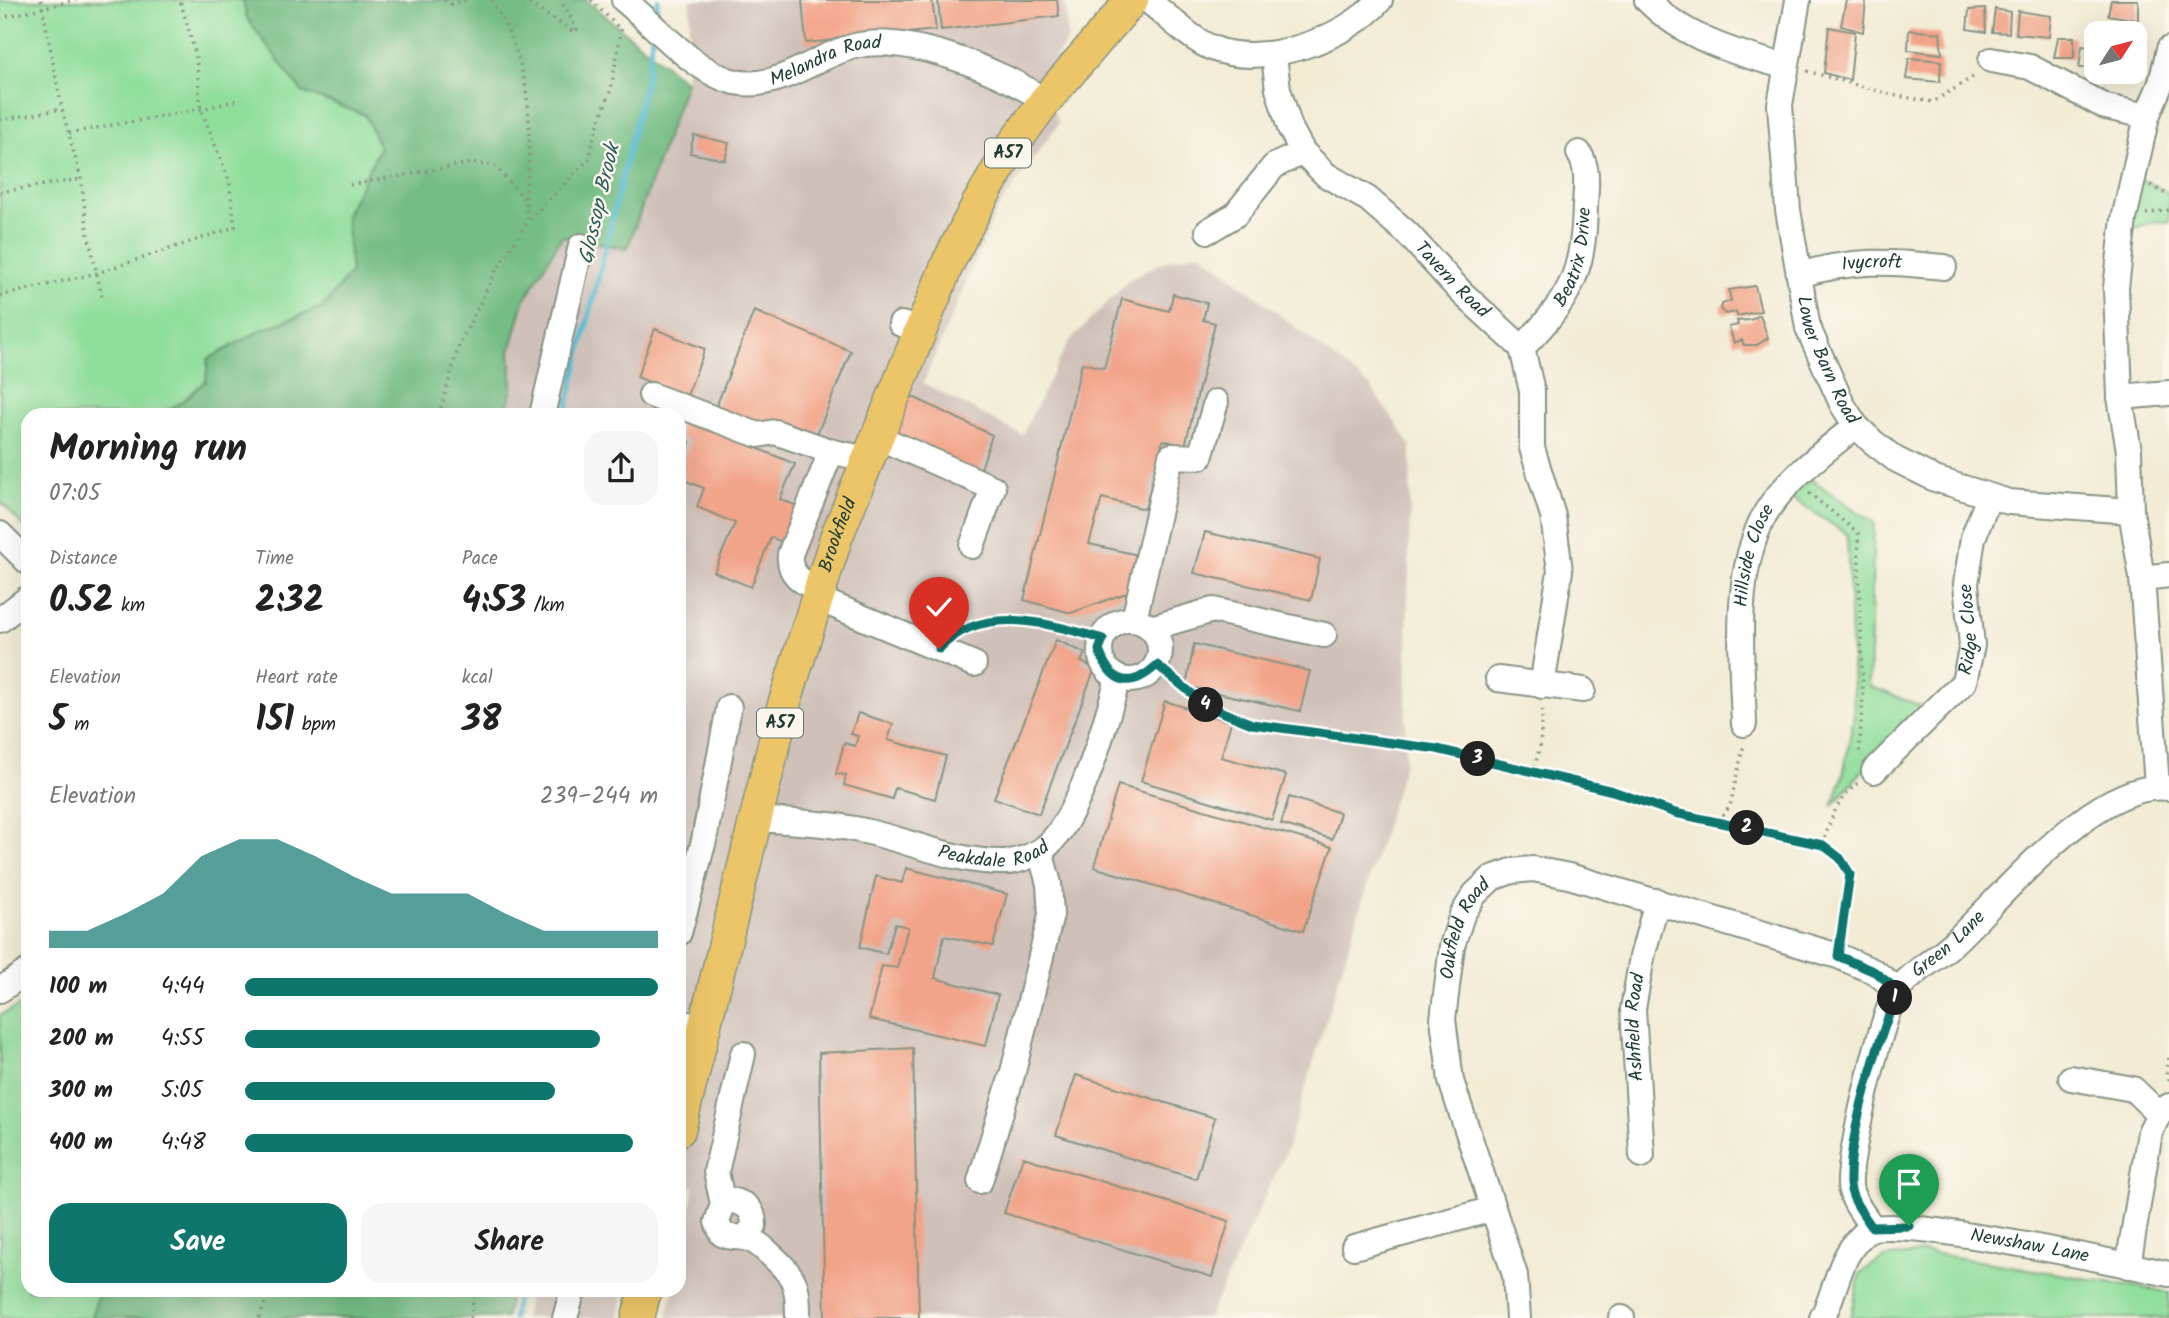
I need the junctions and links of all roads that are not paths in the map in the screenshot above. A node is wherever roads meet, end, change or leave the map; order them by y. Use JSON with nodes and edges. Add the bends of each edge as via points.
{"nodes":[{"id":1,"x":1132,"y":0,"type":"edge"},
{"id":2,"x":1147,"y":0,"type":"edge"},
{"id":3,"x":1380,"y":0,"type":"edge"},
{"id":4,"x":1647,"y":0,"type":"edge"},
{"id":5,"x":1798,"y":0,"type":"edge"},
{"id":6,"x":631,"y":6,"type":"edge"},
{"id":7,"x":2169,"y":50,"type":"edge"},
{"id":8,"x":1273,"y":56,"type":"junction"},
{"id":9,"x":1991,"y":60,"type":"road end"},
{"id":10,"x":1784,"y":66,"type":"junction"},
{"id":11,"x":2165,"y":84,"type":"edge"},
{"id":12,"x":1045,"y":101,"type":"junction"},
{"id":13,"x":2147,"y":116,"type":"junction"},
{"id":14,"x":1303,"y":152,"type":"junction"},
{"id":15,"x":1579,"y":153,"type":"dead end"},
{"id":16,"x":1209,"y":232,"type":"dead end"},
{"id":17,"x":581,"y":246,"type":"dead end"},
{"id":18,"x":1944,"y":267,"type":"dead end"},
{"id":19,"x":1799,"y":275,"type":"junction"},
{"id":20,"x":1522,"y":348,"type":"junction"},
{"id":21,"x":2169,"y":393,"type":"edge"},
{"id":22,"x":651,"y":395,"type":"dead end"},
{"id":23,"x":2120,"y":397,"type":"junction"},
{"id":24,"x":1216,"y":402,"type":"dead end"},
{"id":25,"x":544,"y":408,"type":"edge"},
{"id":26,"x":686,"y":408,"type":"edge"},
{"id":27,"x":686,"y":408,"type":"edge"},
{"id":28,"x":1856,"y":426,"type":"junction"},
{"id":29,"x":873,"y":448,"type":"junction"},
{"id":30,"x":833,"y":452,"type":"junction"},
{"id":31,"x":1989,"y":497,"type":"junction"},
{"id":32,"x":2131,"y":511,"type":"junction"},
{"id":33,"x":0,"y":534,"type":"edge"},
{"id":34,"x":972,"y":546,"type":"dead end"},
{"id":35,"x":21,"y":555,"type":"edge"},
{"id":36,"x":2169,"y":575,"type":"edge"},
{"id":37,"x":2142,"y":578,"type":"junction"},
{"id":38,"x":817,"y":594,"type":"junction"},
{"id":39,"x":21,"y":604,"type":"edge"},
{"id":40,"x":0,"y":620,"type":"edge"},
{"id":41,"x":1143,"y":624,"type":"junction"},
{"id":42,"x":1324,"y":635,"type":"dead end"},
{"id":43,"x":974,"y":664,"type":"dead end"},
{"id":44,"x":2159,"y":669,"type":"edge"},
{"id":45,"x":1118,"y":679,"type":"junction"},
{"id":46,"x":1498,"y":679,"type":"dead end"},
{"id":47,"x":1542,"y":686,"type":"junction"},
{"id":48,"x":1583,"y":690,"type":"dead end"},
{"id":49,"x":729,"y":707,"type":"dead end"},
{"id":50,"x":1744,"y":724,"type":"road end"},
{"id":51,"x":1861,"y":774,"type":"road end"},
{"id":52,"x":2163,"y":787,"type":"edge"},
{"id":53,"x":757,"y":819,"type":"junction"},
{"id":54,"x":1040,"y":851,"type":"junction"},
{"id":55,"x":1657,"y":901,"type":"junction"},
{"id":56,"x":686,"y":907,"type":"edge"},
{"id":57,"x":21,"y":976,"type":"edge"},
{"id":58,"x":0,"y":989,"type":"edge"},
{"id":59,"x":1898,"y":990,"type":"junction"},
{"id":60,"x":691,"y":1025,"type":"edge"},
{"id":61,"x":743,"y":1055,"type":"dead end"},
{"id":62,"x":686,"y":1069,"type":"edge"},
{"id":63,"x":2071,"y":1078,"type":"dead end"},
{"id":64,"x":2164,"y":1110,"type":"edge"},
{"id":65,"x":1642,"y":1155,"type":"dead end"},
{"id":66,"x":980,"y":1181,"type":"dead end"},
{"id":67,"x":1493,"y":1209,"type":"junction"},
{"id":68,"x":1872,"y":1227,"type":"junction"},
{"id":69,"x":1354,"y":1247,"type":"dead end"},
{"id":70,"x":2129,"y":1266,"type":"junction"},
{"id":71,"x":2169,"y":1275,"type":"edge"},
{"id":72,"x":571,"y":1297,"type":"edge"},
{"id":73,"x":643,"y":1297,"type":"edge"},
{"id":74,"x":565,"y":1318,"type":"edge"},
{"id":75,"x":638,"y":1318,"type":"edge"},
{"id":76,"x":797,"y":1318,"type":"edge"},
{"id":77,"x":1518,"y":1318,"type":"edge"},
{"id":78,"x":1822,"y":1318,"type":"edge"}],
"edges":[{"from":1,"to":12,"type":"main road","name":"Brookfield","number":"A57"},
{"from":2,"to":8,"type":"street","via":[[1211,48],[1235,55]]},
{"from":3,"to":8,"type":"street","via":[[1366,16]]},
{"from":4,"to":10,"type":"street","via":[[1694,36]]},
{"from":5,"to":10,"type":"street","name":"Lower Barn Road"},
{"from":6,"to":12,"type":"street","name":"Melandra Road","via":[[672,44],[733,82],[764,84],[854,46],[883,42],[938,52],[1026,87]]},
{"from":7,"to":11,"type":"street"},
{"from":8,"to":14,"type":"street","name":"Tavern Road","via":[[1290,128]]},
{"from":9,"to":13,"type":"street","via":[[2031,67],[2106,107]]},
{"from":10,"to":19,"type":"street","name":"Lower Barn Road","via":[[1782,145]]},
{"from":11,"to":13,"type":"street"},
{"from":12,"to":29,"type":"main road","name":"Brookfield","number":"A57","via":[[1010,149],[911,327]]},
{"from":13,"to":23,"type":"street","via":[[2124,219],[2116,288]]},
{"from":14,"to":16,"type":"street","via":[[1274,166],[1235,215]]},
{"from":14,"to":20,"type":"street","name":"Tavern Road","via":[[1326,175],[1368,199],[1407,233],[1461,292]]},
{"from":15,"to":20,"type":"street","name":"Beatrix Drive","via":[[1586,165],[1584,243],[1572,288]]},
{"from":17,"to":25,"type":"street"},
{"from":18,"to":19,"type":"street","name":"Ivycroft","via":[[1888,261],[1839,263]]},
{"from":19,"to":28,"type":"street","name":"Lower Barn Road","via":[[1808,328],[1830,381]]},
{"from":20,"to":47,"type":"street","via":[[1532,391],[1532,448],[1553,516],[1560,571]]},
{"from":21,"to":23,"type":"street"},
{"from":22,"to":26,"type":"street"},
{"from":23,"to":32,"type":"street","via":[[2129,451]]},
{"from":24,"to":41,"type":"street","via":[[1200,457],[1171,456]]},
{"from":27,"to":30,"type":"street","via":[[758,435],[775,432]]},
{"from":28,"to":31,"type":"street","name":"Lower Barn Road","via":[[1895,459],[1935,479]]},
{"from":28,"to":50,"type":"street","name":"Hillside Close","via":[[1793,481],[1760,522],[1748,561],[1741,619]]},
{"from":29,"to":30,"type":"street"},
{"from":29,"to":34,"type":"street","via":[[994,484]]},
{"from":29,"to":38,"type":"main road","name":"Brookfield","number":"A57"},
{"from":30,"to":38,"type":"street","via":[[790,554],[789,564],[798,580]]},
{"from":31,"to":32,"type":"street","name":"Lower Barn Road"},
{"from":31,"to":51,"type":"street","name":"Ridge Close","via":[[1973,538],[1966,584],[1972,645],[1964,682]]},
{"from":32,"to":37,"type":"street"},
{"from":33,"to":35,"type":"street"},
{"from":36,"to":37,"type":"street"},
{"from":37,"to":44,"type":"street"},
{"from":38,"to":43,"type":"street"},
{"from":38,"to":53,"type":"main road","name":"Brookfield","number":"A57"},
{"from":39,"to":40,"type":"street"},
{"from":41,"to":42,"type":"street","via":[[1213,610]]},
{"from":41,"to":45,"type":"street","via":[[1160,644],[1157,665],[1142,678]]},
{"from":41,"to":45,"type":"street","via":[[1120,621],[1106,630],[1099,650],[1106,669]]},
{"from":44,"to":52,"type":"street","via":[[2150,726]]},
{"from":45,"to":54,"type":"street","name":"Peakdale Road","via":[[1080,790],[1065,822]]},
{"from":46,"to":47,"type":"street"},
{"from":47,"to":48,"type":"street"},
{"from":49,"to":56,"type":"street","via":[[704,840]]},
{"from":52,"to":59,"type":"street","name":"Green Lane","via":[[2110,800],[2060,838],[1950,947]]},
{"from":53,"to":54,"type":"street","name":"Peakdale Road","via":[[826,823],[952,846],[1005,862]]},
{"from":53,"to":60,"type":"main road","name":"Brookfield","number":"A57"},
{"from":54,"to":66,"type":"street","via":[[1051,915],[1013,1072]]},
{"from":55,"to":59,"type":"street","name":"Oakfield Road","via":[[1838,956],[1875,972]]},
{"from":55,"to":65,"type":"street","name":"Ashfield Road","via":[[1633,1009]]},
{"from":55,"to":67,"type":"street","name":"Oakfield Road","via":[[1533,869],[1492,878],[1462,915],[1452,946],[1443,1019],[1451,1081]]},
{"from":57,"to":58,"type":"street"},
{"from":59,"to":68,"type":"street","name":"Green Lane","via":[[1882,1030],[1854,1144],[1850,1186]]},
{"from":60,"to":62,"type":"main road","name":"Brookfield","number":"A57"},
{"from":61,"to":76,"type":"street","via":[[716,1172],[723,1204],[732,1200],[751,1211],[754,1226],[746,1237],[791,1273],[797,1286]]},
{"from":63,"to":64,"type":"street","via":[[2133,1089]]},
{"from":64,"to":70,"type":"street","via":[[2150,1132]]},
{"from":67,"to":69,"type":"street"},
{"from":67,"to":77,"type":"street","name":"Oakfield Road","via":[[1515,1275]]},
{"from":68,"to":70,"type":"street","name":"Newshaw Lane","via":[[1922,1228]]},
{"from":68,"to":78,"type":"street","via":[[1852,1243]]},
{"from":70,"to":71,"type":"street","name":"Newshaw Lane"},
{"from":72,"to":74,"type":"street"},
{"from":73,"to":75,"type":"main road"}]}
